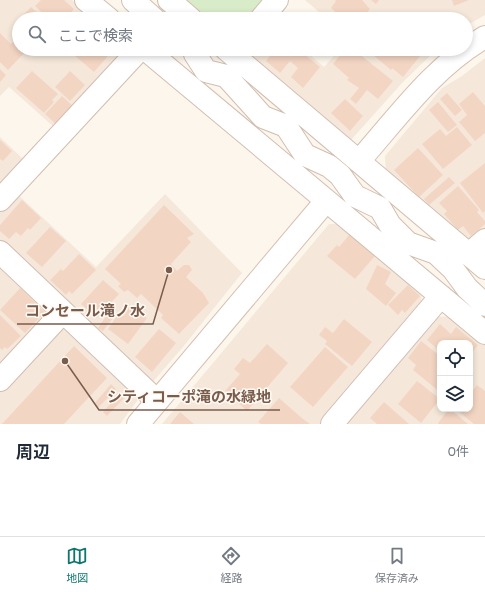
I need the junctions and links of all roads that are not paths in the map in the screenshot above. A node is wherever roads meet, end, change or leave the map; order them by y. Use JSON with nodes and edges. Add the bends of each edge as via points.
{"nodes":[{"id":1,"x":86,"y":0,"type":"edge"},
{"id":2,"x":133,"y":0,"type":"edge"},
{"id":3,"x":169,"y":0,"type":"edge"},
{"id":4,"x":277,"y":0,"type":"edge"},
{"id":5,"x":100,"y":12,"type":"edge"},
{"id":6,"x":146,"y":12,"type":"edge"},
{"id":7,"x":183,"y":12,"type":"edge"},
{"id":8,"x":267,"y":12,"type":"edge"},
{"id":9,"x":485,"y":37,"type":"edge"},
{"id":10,"x":473,"y":45,"type":"edge"},
{"id":11,"x":134,"y":56,"type":"edge"},
{"id":12,"x":153,"y":56,"type":"edge"},
{"id":13,"x":197,"y":56,"type":"edge"},
{"id":14,"x":237,"y":56,"type":"edge"},
{"id":15,"x":456,"y":56,"type":"edge"},
{"id":16,"x":359,"y":161,"type":"junction"},
{"id":17,"x":0,"y":200,"type":"edge"},
{"id":18,"x":326,"y":201,"type":"junction"},
{"id":19,"x":485,"y":240,"type":"edge"},
{"id":20,"x":0,"y":252,"type":"edge"},
{"id":21,"x":469,"y":254,"type":"junction"},
{"id":22,"x":485,"y":268,"type":"edge"},
{"id":23,"x":441,"y":296,"type":"junction"},
{"id":24,"x":485,"y":305,"type":"edge"},
{"id":25,"x":63,"y":312,"type":"junction"},
{"id":26,"x":485,"y":333,"type":"edge"},
{"id":27,"x":0,"y":380,"type":"edge"},
{"id":28,"x":157,"y":402,"type":"junction"},
{"id":29,"x":138,"y":424,"type":"edge"},
{"id":30,"x":332,"y":424,"type":"edge"}],
"edges":[{"from":1,"to":5,"type":"street"},
{"from":2,"to":6,"type":"street"},
{"from":3,"to":7,"type":"street"},
{"from":4,"to":8,"type":"street"},
{"from":9,"to":10,"type":"street"},
{"from":11,"to":17,"type":"street"},
{"from":12,"to":18,"type":"street"},
{"from":13,"to":24,"type":"street","via":[[206,71],[226,76],[263,117],[286,126],[304,155],[329,166],[340,175],[355,196],[380,208],[390,225],[408,243],[436,253]]},
{"from":14,"to":16,"type":"street"},
{"from":15,"to":16,"type":"street","via":[[427,81]]},
{"from":16,"to":21,"type":"street"},
{"from":18,"to":23,"type":"street"},
{"from":18,"to":28,"type":"street"},
{"from":19,"to":21,"type":"street"},
{"from":20,"to":25,"type":"street"},
{"from":21,"to":22,"type":"street"},
{"from":23,"to":26,"type":"street"},
{"from":23,"to":30,"type":"street"},
{"from":25,"to":27,"type":"street"},
{"from":25,"to":28,"type":"street"},
{"from":28,"to":29,"type":"street"}]}
